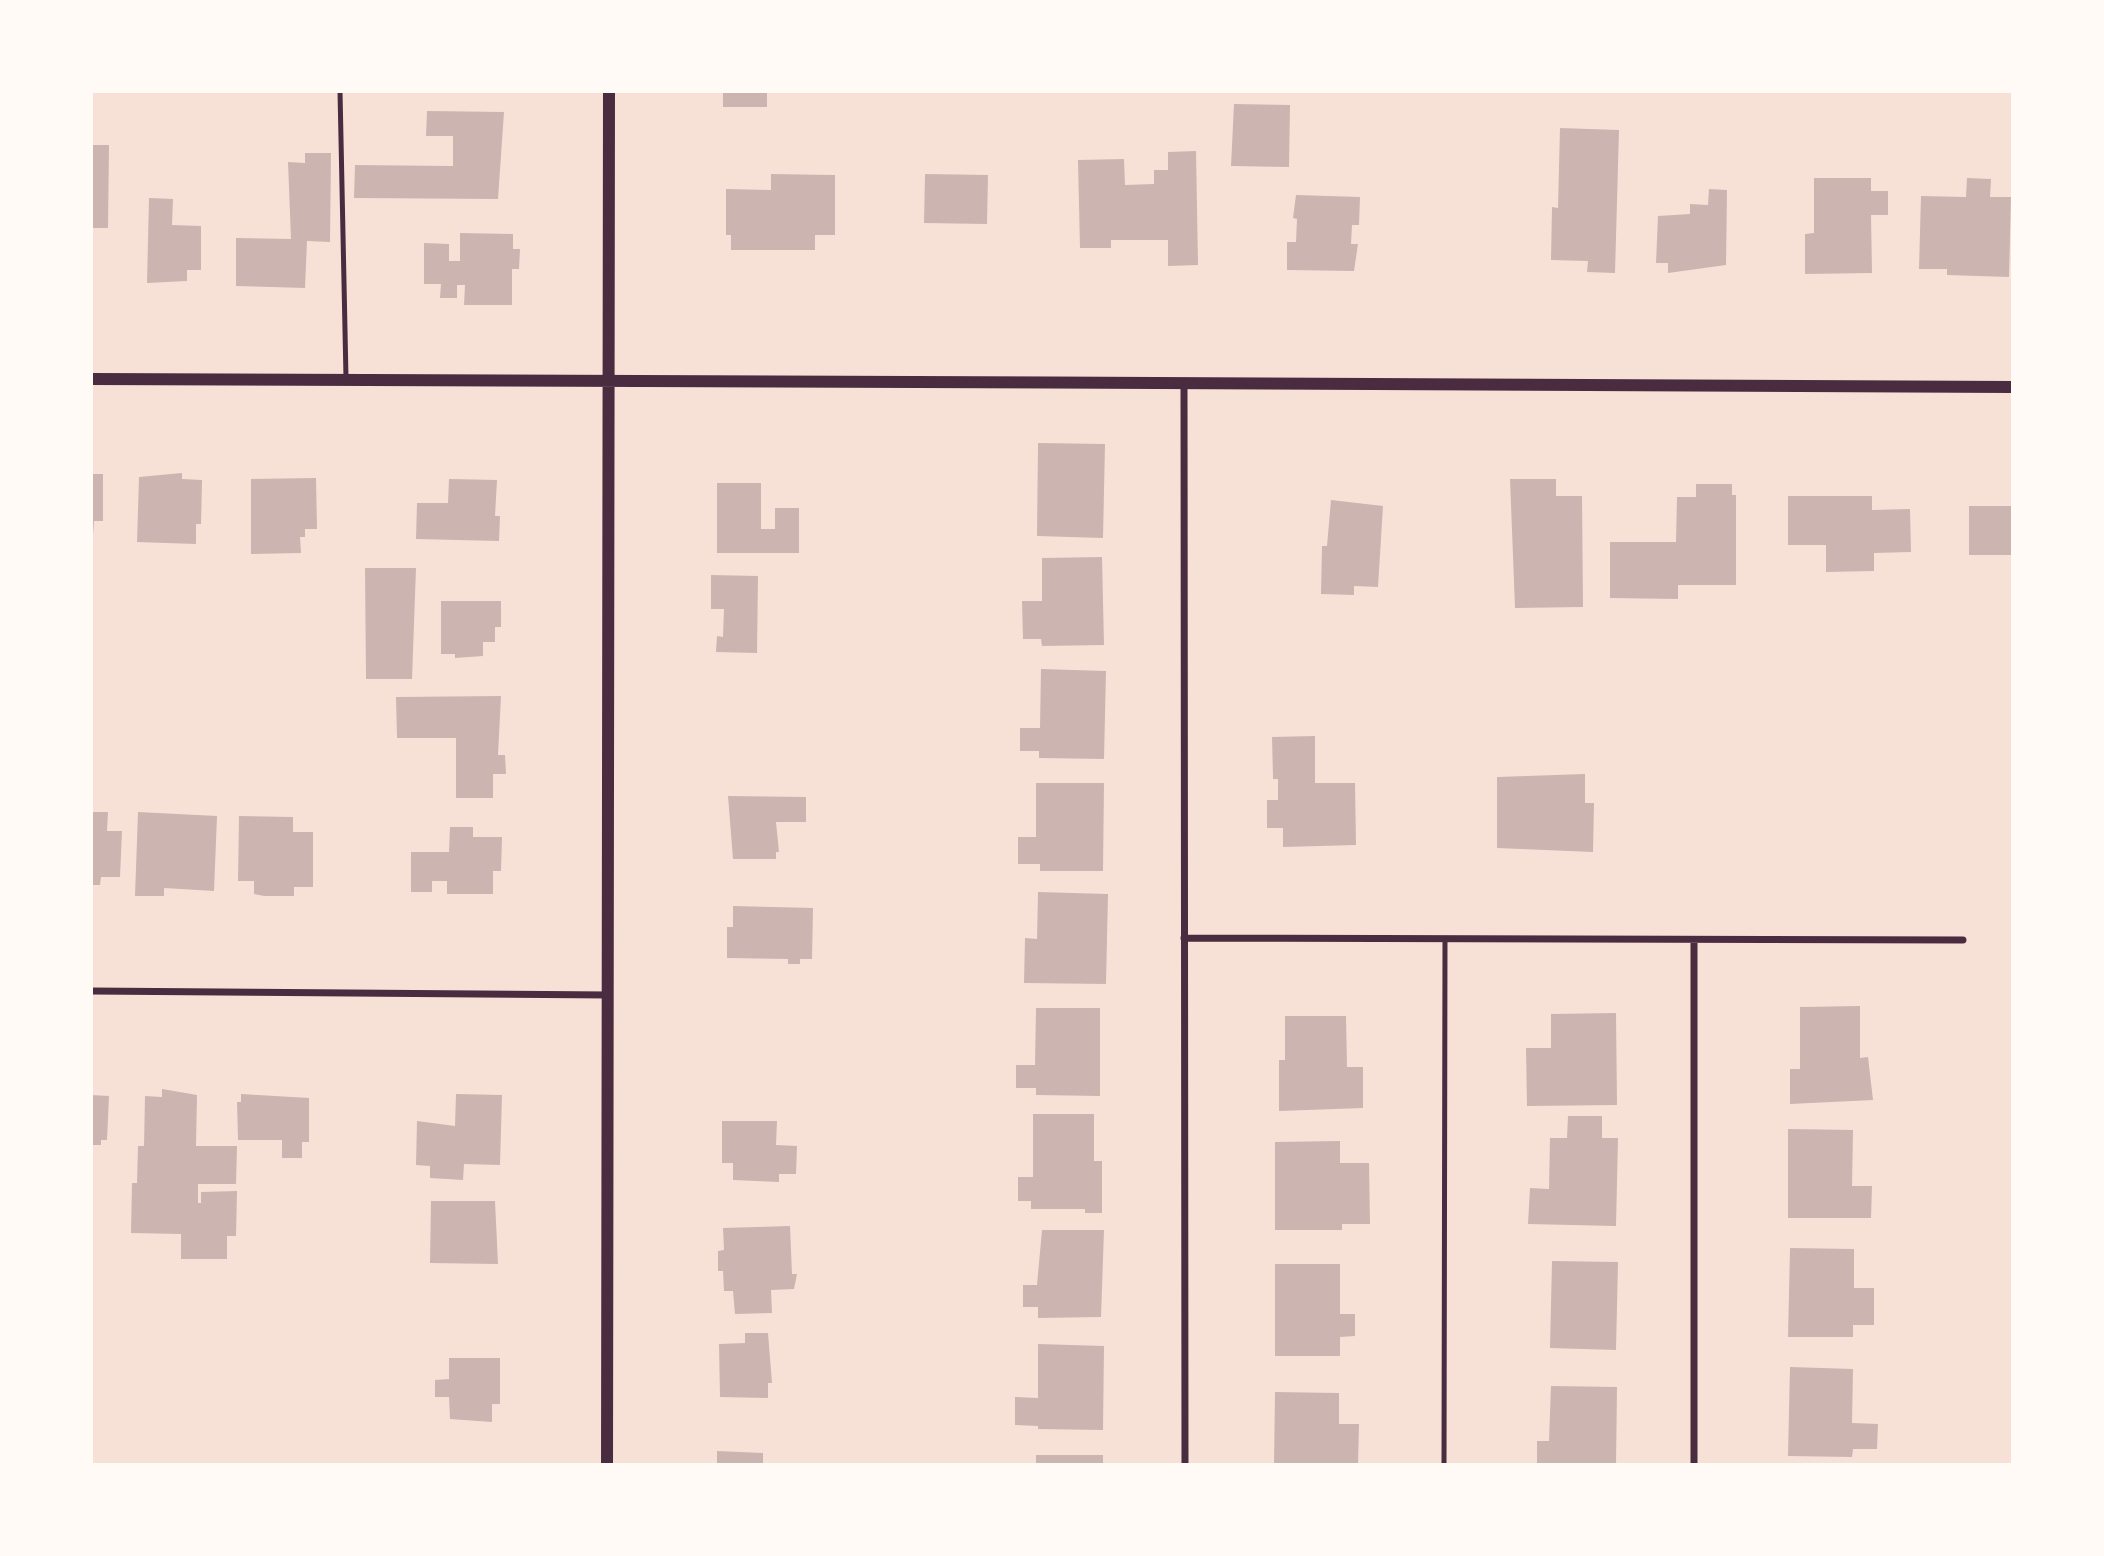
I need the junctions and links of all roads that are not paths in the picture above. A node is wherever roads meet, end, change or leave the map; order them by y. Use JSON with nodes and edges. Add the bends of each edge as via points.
{"nodes":[{"id":1,"x":340,"y":91,"type":"edge"},
{"id":2,"x":609,"y":91,"type":"edge"},
{"id":3,"x":91,"y":379,"type":"edge"},
{"id":4,"x":346,"y":380,"type":"junction"},
{"id":5,"x":1184,"y":382,"type":"junction"},
{"id":6,"x":609,"y":383,"type":"junction"},
{"id":7,"x":2013,"y":387,"type":"edge"},
{"id":8,"x":1184,"y":938,"type":"junction"},
{"id":9,"x":1445,"y":939,"type":"junction"},
{"id":10,"x":1694,"y":940,"type":"junction"},
{"id":11,"x":1962,"y":940,"type":"dead end"},
{"id":12,"x":91,"y":991,"type":"edge"},
{"id":13,"x":609,"y":995,"type":"junction"},
{"id":14,"x":607,"y":1465,"type":"edge"},
{"id":15,"x":1185,"y":1465,"type":"edge"},
{"id":16,"x":1444,"y":1465,"type":"edge"},
{"id":17,"x":1694,"y":1465,"type":"edge"}],
"edges":[{"from":1,"to":4,"type":"lane"},
{"from":2,"to":6,"type":"street"},
{"from":3,"to":4,"type":"street"},
{"from":4,"to":6,"type":"street"},
{"from":5,"to":6,"type":"street"},
{"from":5,"to":7,"type":"street"},
{"from":5,"to":8,"type":"street"},
{"from":6,"to":13,"type":"street"},
{"from":8,"to":9,"type":"street"},
{"from":8,"to":15,"type":"street"},
{"from":9,"to":10,"type":"street"},
{"from":9,"to":16,"type":"lane"},
{"from":10,"to":11,"type":"street"},
{"from":10,"to":17,"type":"street"},
{"from":12,"to":13,"type":"street"},
{"from":13,"to":14,"type":"street"}]}
